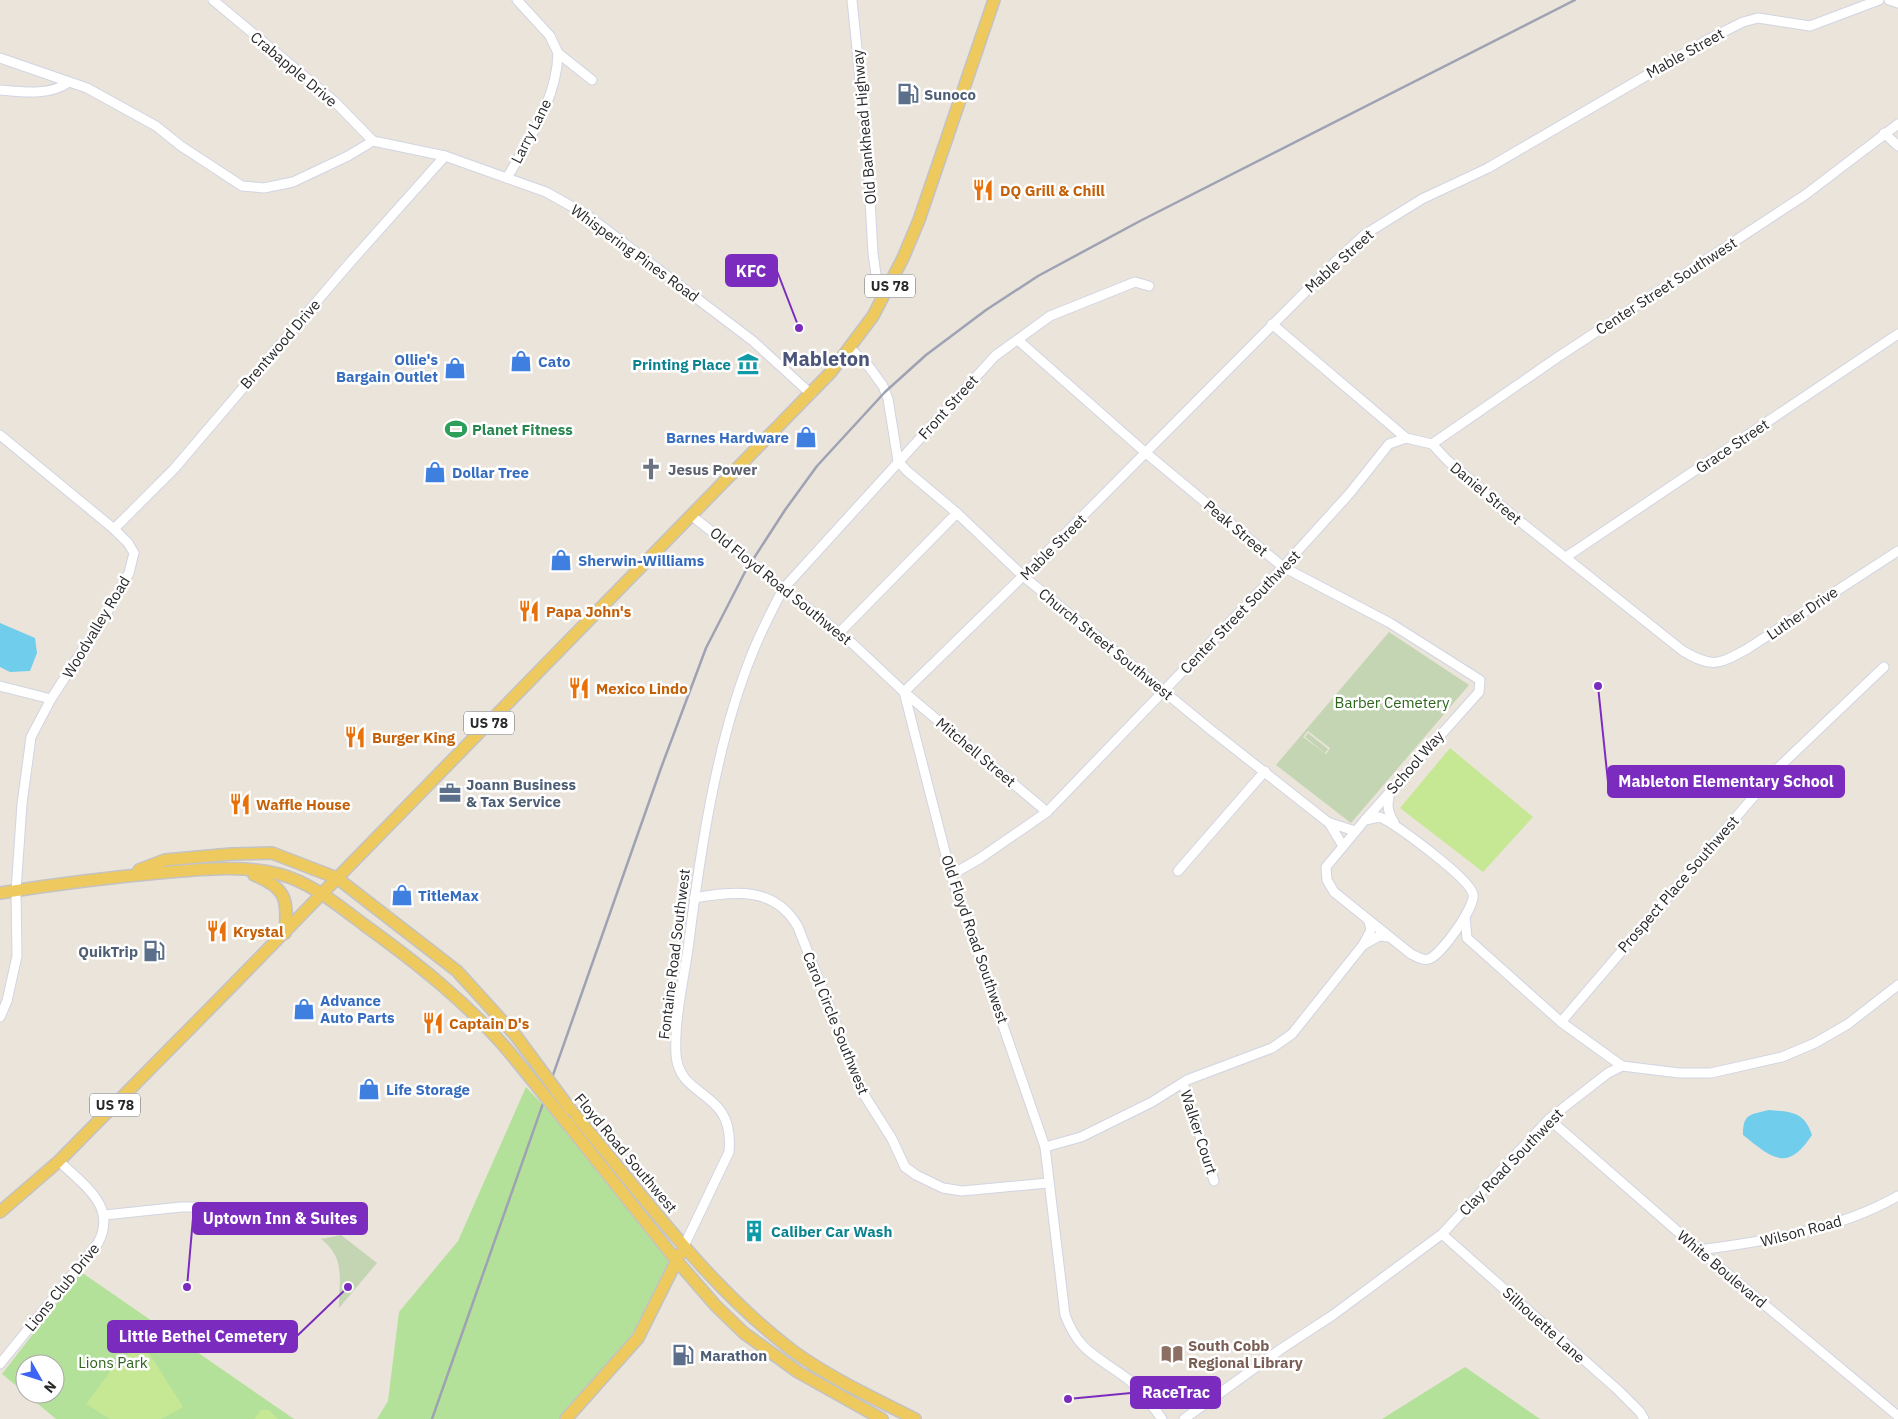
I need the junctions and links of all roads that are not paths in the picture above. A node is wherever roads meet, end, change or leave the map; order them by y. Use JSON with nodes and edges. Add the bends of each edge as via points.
{"nodes":[{"id":1,"x":213,"y":0,"type":"edge"},
{"id":2,"x":517,"y":0,"type":"edge"},
{"id":3,"x":852,"y":0,"type":"edge"},
{"id":4,"x":994,"y":0,"type":"edge"},
{"id":5,"x":1879,"y":0,"type":"edge"},
{"id":6,"x":1889,"y":0,"type":"edge"},
{"id":7,"x":1898,"y":3,"type":"edge"},
{"id":8,"x":558,"y":53,"type":"junction"},
{"id":9,"x":0,"y":58,"type":"edge"},
{"id":10,"x":592,"y":80,"type":"dead end"},
{"id":11,"x":69,"y":82,"type":"junction"},
{"id":12,"x":0,"y":90,"type":"edge"},
{"id":13,"x":1898,"y":124,"type":"edge"},
{"id":14,"x":1884,"y":133,"type":"junction"},
{"id":15,"x":373,"y":141,"type":"junction"},
{"id":16,"x":1898,"y":146,"type":"edge"},
{"id":17,"x":445,"y":156,"type":"junction"},
{"id":18,"x":507,"y":178,"type":"junction"},
{"id":19,"x":1150,"y":286,"type":"dead end"},
{"id":20,"x":888,"y":290,"type":"junction"},
{"id":21,"x":1272,"y":324,"type":"junction"},
{"id":22,"x":1898,"y":334,"type":"edge"},
{"id":23,"x":1018,"y":340,"type":"junction"},
{"id":24,"x":850,"y":348,"type":"junction"},
{"id":25,"x":811,"y":394,"type":"junction"},
{"id":26,"x":0,"y":435,"type":"edge"},
{"id":27,"x":1406,"y":438,"type":"junction"},
{"id":28,"x":1432,"y":444,"type":"junction"},
{"id":29,"x":1146,"y":453,"type":"junction"},
{"id":30,"x":898,"y":461,"type":"junction"},
{"id":31,"x":956,"y":513,"type":"junction"},
{"id":32,"x":692,"y":516,"type":"junction"},
{"id":33,"x":114,"y":530,"type":"junction"},
{"id":34,"x":1898,"y":551,"type":"edge"},
{"id":35,"x":1566,"y":557,"type":"junction"},
{"id":36,"x":1283,"y":566,"type":"junction"},
{"id":37,"x":1023,"y":576,"type":"junction"},
{"id":38,"x":783,"y":589,"type":"junction"},
{"id":39,"x":839,"y":633,"type":"junction"},
{"id":40,"x":1703,"y":663,"type":"joint"},
{"id":41,"x":1884,"y":666,"type":"dead end"},
{"id":42,"x":1480,"y":680,"type":"joint"},
{"id":43,"x":0,"y":686,"type":"edge"},
{"id":44,"x":1164,"y":691,"type":"junction"},
{"id":45,"x":904,"y":692,"type":"junction"},
{"id":46,"x":51,"y":699,"type":"junction"},
{"id":47,"x":1266,"y":772,"type":"junction"},
{"id":48,"x":1392,"y":790,"type":"junction"},
{"id":49,"x":1047,"y":812,"type":"junction"},
{"id":50,"x":1365,"y":820,"type":"junction"},
{"id":51,"x":1329,"y":823,"type":"junction"},
{"id":52,"x":1395,"y":825,"type":"junction"},
{"id":53,"x":1356,"y":831,"type":"junction"},
{"id":54,"x":1343,"y":846,"type":"junction"},
{"id":55,"x":236,"y":868,"type":"junction"},
{"id":56,"x":1178,"y":871,"type":"dead end"},
{"id":57,"x":125,"y":875,"type":"junction"},
{"id":58,"x":951,"y":875,"type":"junction"},
{"id":59,"x":337,"y":878,"type":"junction"},
{"id":60,"x":16,"y":891,"type":"junction"},
{"id":61,"x":0,"y":893,"type":"edge"},
{"id":62,"x":322,"y":894,"type":"junction"},
{"id":63,"x":694,"y":898,"type":"junction"},
{"id":64,"x":1465,"y":917,"type":"junction"},
{"id":65,"x":1369,"y":921,"type":"junction"},
{"id":66,"x":285,"y":932,"type":"junction"},
{"id":67,"x":1390,"y":937,"type":"junction"},
{"id":68,"x":1467,"y":938,"type":"junction"},
{"id":69,"x":1445,"y":942,"type":"junction"},
{"id":70,"x":1363,"y":945,"type":"junction"},
{"id":71,"x":1898,"y":985,"type":"edge"},
{"id":72,"x":0,"y":1017,"type":"edge"},
{"id":73,"x":1561,"y":1022,"type":"junction"},
{"id":74,"x":1622,"y":1066,"type":"junction"},
{"id":75,"x":1183,"y":1083,"type":"junction"},
{"id":76,"x":1549,"y":1119,"type":"junction"},
{"id":77,"x":1045,"y":1147,"type":"junction"},
{"id":78,"x":58,"y":1161,"type":"junction"},
{"id":79,"x":1214,"y":1181,"type":"dead end"},
{"id":80,"x":1048,"y":1183,"type":"junction"},
{"id":81,"x":1896,"y":1199,"type":"edge"},
{"id":82,"x":0,"y":1212,"type":"edge"},
{"id":83,"x":105,"y":1215,"type":"junction"},
{"id":84,"x":332,"y":1220,"type":"dead end"},
{"id":85,"x":1442,"y":1234,"type":"junction"},
{"id":86,"x":684,"y":1246,"type":"junction"},
{"id":87,"x":1699,"y":1250,"type":"junction"},
{"id":88,"x":677,"y":1261,"type":"junction"},
{"id":89,"x":0,"y":1364,"type":"edge"},
{"id":90,"x":1898,"y":1416,"type":"edge"},
{"id":91,"x":566,"y":1419,"type":"edge"},
{"id":92,"x":882,"y":1419,"type":"edge"},
{"id":93,"x":915,"y":1419,"type":"edge"},
{"id":94,"x":1162,"y":1419,"type":"edge"},
{"id":95,"x":1184,"y":1419,"type":"edge"},
{"id":96,"x":1644,"y":1419,"type":"edge"}],
"edges":[{"from":1,"to":15,"type":"street","name":"Crabapple Drive","via":[[334,101]]},
{"from":2,"to":8,"type":"street","via":[[550,36]]},
{"from":3,"to":20,"type":"street","name":"Old Bankhead Highway","via":[[867,148],[873,253],[876,275]]},
{"from":4,"to":20,"type":"main road","number":"US 78","via":[[919,220]]},
{"from":5,"to":21,"type":"street","name":"Mable Street","via":[[1810,26],[1758,18],[1708,39],[1488,168],[1422,199],[1364,234]]},
{"from":6,"to":7,"type":"street"},
{"from":8,"to":10,"type":"street"},
{"from":8,"to":18,"type":"street","name":"Larry Lane","via":[[558,68],[546,108]]},
{"from":9,"to":11,"type":"street"},
{"from":11,"to":12,"type":"street","via":[[59,90]]},
{"from":11,"to":15,"type":"street","via":[[156,126],[242,186],[264,188],[293,182]]},
{"from":13,"to":14,"type":"street","name":"Center Street Southwest"},
{"from":14,"to":16,"type":"street"},
{"from":14,"to":28,"type":"street","name":"Center Street Southwest","via":[[1805,195]]},
{"from":15,"to":17,"type":"street","name":"Whispering Pines Road"},
{"from":17,"to":18,"type":"street","name":"Whispering Pines Road"},
{"from":17,"to":33,"type":"street","name":"Brentwood Drive","via":[[174,468]]},
{"from":18,"to":25,"type":"street","name":"Whispering Pines Road","via":[[546,192],[587,215],[752,341]]},
{"from":19,"to":23,"type":"street","name":"Front Street","via":[[1134,282],[1086,300],[1050,316]]},
{"from":20,"to":24,"type":"main road","number":"US 78"},
{"from":21,"to":27,"type":"street"},
{"from":21,"to":29,"type":"street","name":"Mable Street"},
{"from":22,"to":35,"type":"street","name":"Grace Street"},
{"from":23,"to":29,"type":"street","name":"Peak Street"},
{"from":23,"to":30,"type":"street","name":"Front Street","via":[[995,356]]},
{"from":24,"to":25,"type":"main road","number":"US 78"},
{"from":24,"to":30,"type":"street","via":[[883,386]]},
{"from":25,"to":32,"type":"main road","number":"US 78"},
{"from":26,"to":33,"type":"street"},
{"from":27,"to":28,"type":"street"},
{"from":27,"to":36,"type":"street","name":"Center Street Southwest","via":[[1389,444],[1350,493]]},
{"from":28,"to":35,"type":"street","name":"Daniel Street","via":[[1516,519]]},
{"from":29,"to":36,"type":"street","name":"Peak Street"},
{"from":29,"to":37,"type":"street","name":"Mable Street"},
{"from":30,"to":31,"type":"street","name":"Church Street Southwest"},
{"from":30,"to":38,"type":"street","name":"Front Street"},
{"from":31,"to":37,"type":"street","name":"Church Street Southwest"},
{"from":31,"to":39,"type":"street"},
{"from":32,"to":38,"type":"street","name":"Old Floyd Road Southwest","bridge":true},
{"from":32,"to":59,"type":"main road","number":"US 78"},
{"from":33,"to":46,"type":"street","name":"Woodvalley Road","via":[[134,553],[129,573]]},
{"from":34,"to":40,"type":"street","name":"Luther Drive","via":[[1747,650],[1730,659]]},
{"from":35,"to":40,"type":"street","name":"Daniel Street","via":[[1682,651]]},
{"from":36,"to":42,"type":"street","name":"Peak Street","via":[[1390,623]]},
{"from":36,"to":44,"type":"street","name":"Center Street Southwest"},
{"from":37,"to":44,"type":"street","name":"Church Street Southwest"},
{"from":37,"to":45,"type":"street","name":"Mable Street"},
{"from":38,"to":39,"type":"street","name":"Old Floyd Road Southwest"},
{"from":38,"to":63,"type":"street","name":"Fontaine Road Southwest","via":[[751,655],[720,758]]},
{"from":39,"to":45,"type":"street","name":"Old Floyd Road Southwest"},
{"from":41,"to":73,"type":"street","name":"Prospect Place Southwest","via":[[1779,767]]},
{"from":42,"to":48,"type":"street","name":"School Way","via":[[1478,692]]},
{"from":43,"to":46,"type":"street"},
{"from":44,"to":47,"type":"street","name":"Church Street Southwest"},
{"from":44,"to":49,"type":"street","name":"Center Street Southwest"},
{"from":45,"to":49,"type":"street","name":"Mitchell Street"},
{"from":45,"to":58,"type":"street","name":"Old Floyd Road Southwest"},
{"from":46,"to":60,"type":"street","via":[[30,736]]},
{"from":47,"to":51,"type":"street","name":"Church Street Southwest"},
{"from":47,"to":56,"type":"street"},
{"from":48,"to":50,"type":"street","name":"School Way"},
{"from":48,"to":52,"type":"street","via":[[1388,815]]},
{"from":49,"to":58,"type":"street","name":"Center Street Southwest","via":[[980,859]]},
{"from":50,"to":52,"type":"street","via":[[1380,817]]},
{"from":50,"to":53,"type":"street"},
{"from":51,"to":53,"type":"street"},
{"from":51,"to":54,"type":"street","name":"Church Street Southwest"},
{"from":52,"to":64,"type":"street","via":[[1471,888],[1474,901]]},
{"from":53,"to":54,"type":"street"},
{"from":54,"to":65,"type":"street","via":[[1326,867],[1326,880],[1334,892]]},
{"from":55,"to":57,"type":"main road"},
{"from":55,"to":62,"type":"main road","name":"Floyd Road Southwest","via":[[280,874]]},
{"from":55,"to":66,"type":"main road","via":[[268,880],[284,894]]},
{"from":57,"to":59,"type":"main road","name":"Floyd Road Southwest","via":[[165,860],[272,853]]},
{"from":57,"to":60,"type":"main road"},
{"from":58,"to":77,"type":"street","name":"Old Floyd Road Southwest"},
{"from":59,"to":62,"type":"main road","number":"US 78"},
{"from":59,"to":86,"type":"main road","name":"Floyd Road Southwest","bridge":true,"via":[[457,971],[516,1036],[570,1110]]},
{"from":60,"to":61,"type":"main road"},
{"from":60,"to":72,"type":"street","via":[[17,956]]},
{"from":62,"to":66,"type":"main road","number":"US 78"},
{"from":62,"to":88,"type":"main road","name":"Floyd Road Southwest","bridge":true,"via":[[434,978],[479,1018]]},
{"from":63,"to":80,"type":"street","name":"Carol Circle Southwest","via":[[726,892],[749,894],[763,897],[787,910],[801,935],[863,1093],[905,1167],[943,1188],[962,1191]]},
{"from":63,"to":86,"type":"street","name":"Fontaine Road Southwest","via":[[676,1057],[683,1076],[725,1116],[730,1139],[728,1152]]},
{"from":64,"to":68,"type":"street"},
{"from":64,"to":69,"type":"street"},
{"from":65,"to":67,"type":"street"},
{"from":65,"to":70,"type":"street","via":[[1371,930]]},
{"from":66,"to":78,"type":"main road","number":"US 78"},
{"from":67,"to":69,"type":"street","via":[[1420,959],[1430,959]]},
{"from":67,"to":70,"type":"street","via":[[1379,936]]},
{"from":68,"to":69,"type":"street"},
{"from":68,"to":73,"type":"street"},
{"from":70,"to":75,"type":"street","via":[[1292,1034],[1272,1048]]},
{"from":71,"to":74,"type":"street","via":[[1848,1024],[1782,1057],[1710,1073],[1680,1074]]},
{"from":73,"to":74,"type":"street"},
{"from":74,"to":76,"type":"street","name":"Clay Road Southwest","via":[[1608,1073]]},
{"from":75,"to":77,"type":"street","via":[[1102,1128]]},
{"from":75,"to":79,"type":"street","name":"Walker Court"},
{"from":76,"to":85,"type":"street","name":"Clay Road Southwest"},
{"from":76,"to":87,"type":"street","name":"White Boulevard"},
{"from":77,"to":80,"type":"street","name":"Old Floyd Road Southwest"},
{"from":78,"to":82,"type":"main road","number":"US 78"},
{"from":78,"to":83,"type":"street","via":[[94,1197]]},
{"from":80,"to":94,"type":"street","name":"Old Floyd Road Southwest","via":[[1064,1314],[1071,1331],[1086,1350],[1139,1390]]},
{"from":81,"to":87,"type":"street","name":"Wilson Road","via":[[1858,1216],[1770,1241]]},
{"from":83,"to":84,"type":"street","via":[[205,1207],[273,1222]]},
{"from":83,"to":89,"type":"street","name":"Lions Club Drive","via":[[104,1230],[98,1243]]},
{"from":85,"to":95,"type":"street","name":"Clay Road Southwest"},
{"from":85,"to":96,"type":"street","name":"Silhouette Lane","via":[[1618,1390]]},
{"from":86,"to":88,"type":"main road","name":"Fontaine Road Southwest"},
{"from":86,"to":93,"type":"main road","name":"Floyd Road Southwest","via":[[741,1307],[793,1351],[836,1378]]},
{"from":87,"to":90,"type":"street","name":"White Boulevard"},
{"from":88,"to":91,"type":"main road","name":"Fontaine Road Southwest","via":[[638,1338]]},
{"from":88,"to":92,"type":"main road","name":"Floyd Road Southwest","via":[[716,1306],[760,1347],[814,1382]]}]}
